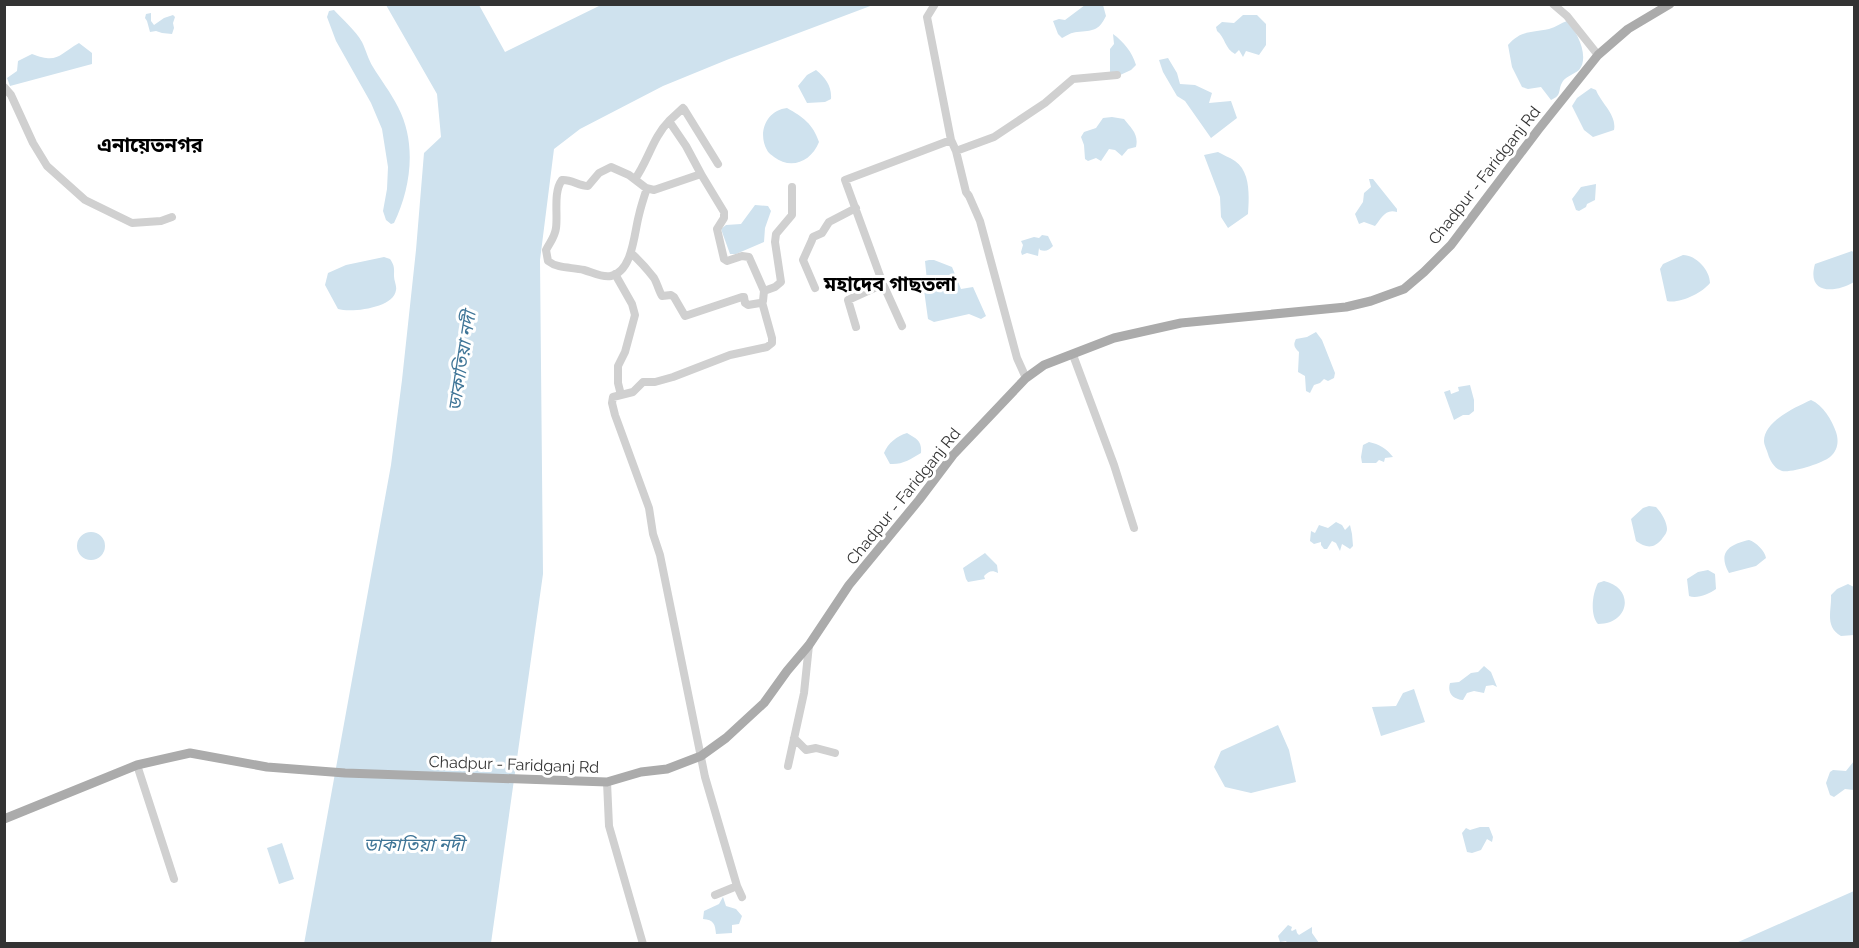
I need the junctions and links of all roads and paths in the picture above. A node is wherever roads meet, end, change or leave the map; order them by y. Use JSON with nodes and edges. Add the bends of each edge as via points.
{"nodes":[{"id":1,"x":935,"y":4,"type":"edge"},
{"id":2,"x":1553,"y":4,"type":"edge"},
{"id":3,"x":1670,"y":4,"type":"edge"},
{"id":4,"x":1598,"y":55,"type":"junction"},
{"id":5,"x":1117,"y":75,"type":"dead end"},
{"id":6,"x":4,"y":87,"type":"edge"},
{"id":7,"x":669,"y":121,"type":"junction"},
{"id":8,"x":951,"y":140,"type":"junction"},
{"id":9,"x":956,"y":151,"type":"junction"},
{"id":10,"x":718,"y":164,"type":"dead end"},
{"id":11,"x":700,"y":174,"type":"junction"},
{"id":12,"x":635,"y":179,"type":"junction"},
{"id":13,"x":792,"y":187,"type":"dead end"},
{"id":14,"x":647,"y":188,"type":"junction"},
{"id":15,"x":856,"y":208,"type":"junction"},
{"id":16,"x":172,"y":218,"type":"dead end"},
{"id":17,"x":631,"y":254,"type":"junction"},
{"id":18,"x":615,"y":274,"type":"junction"},
{"id":19,"x":883,"y":284,"type":"junction"},
{"id":20,"x":815,"y":288,"type":"dead end"},
{"id":21,"x":764,"y":291,"type":"junction"},
{"id":22,"x":762,"y":302,"type":"junction"},
{"id":23,"x":902,"y":326,"type":"dead end"},
{"id":24,"x":856,"y":327,"type":"dead end"},
{"id":25,"x":1073,"y":355,"type":"junction"},
{"id":26,"x":1026,"y":378,"type":"junction"},
{"id":27,"x":621,"y":395,"type":"junction"},
{"id":28,"x":1134,"y":528,"type":"dead end"},
{"id":29,"x":809,"y":645,"type":"junction"},
{"id":30,"x":795,"y":738,"type":"junction"},
{"id":31,"x":835,"y":753,"type":"dead end"},
{"id":32,"x":701,"y":756,"type":"junction"},
{"id":33,"x":137,"y":765,"type":"junction"},
{"id":34,"x":788,"y":766,"type":"dead end"},
{"id":35,"x":607,"y":782,"type":"junction"},
{"id":36,"x":4,"y":819,"type":"edge"},
{"id":37,"x":174,"y":879,"type":"dead end"},
{"id":38,"x":737,"y":886,"type":"junction"},
{"id":39,"x":715,"y":895,"type":"dead end"},
{"id":40,"x":742,"y":897,"type":"dead end"},
{"id":41,"x":643,"y":944,"type":"edge"}],
"edges":[{"from":1,"to":8,"type":"street","via":[[927,17]]},
{"from":2,"to":4,"type":"street"},
{"from":3,"to":4,"type":"main road","name":"Chadpur - Faridganj Rd","via":[[1628,29]]},
{"from":4,"to":25,"type":"main road","name":"Chadpur - Faridganj Rd","via":[[1451,245],[1404,289],[1346,307],[1181,323],[1114,338]]},
{"from":5,"to":9,"type":"street","via":[[1073,79],[994,137]]},
{"from":6,"to":16,"type":"street","via":[[47,166],[85,200],[132,223]]},
{"from":7,"to":10,"type":"street","via":[[683,108]]},
{"from":7,"to":11,"type":"street"},
{"from":7,"to":12,"type":"street"},
{"from":8,"to":9,"type":"street"},
{"from":8,"to":15,"type":"street","via":[[845,180]]},
{"from":9,"to":26,"type":"street"},
{"from":11,"to":14,"type":"street","via":[[654,190]]},
{"from":11,"to":21,"type":"street","via":[[724,212],[717,229],[724,259],[749,257]]},
{"from":12,"to":14,"type":"street"},
{"from":12,"to":18,"type":"street","via":[[611,167],[599,173],[588,186],[567,180],[559,184],[556,230],[546,250],[548,261],[603,276]]},
{"from":13,"to":21,"type":"street","via":[[792,214],[774,242],[781,282]]},
{"from":14,"to":17,"type":"street"},
{"from":15,"to":19,"type":"street"},
{"from":15,"to":20,"type":"street","via":[[829,222],[812,240],[803,260]]},
{"from":17,"to":18,"type":"street"},
{"from":17,"to":22,"type":"street","via":[[654,279],[662,296],[674,297],[685,316],[742,297],[748,305]]},
{"from":18,"to":27,"type":"street","via":[[635,315],[618,366]]},
{"from":19,"to":23,"type":"street"},
{"from":19,"to":24,"type":"street","via":[[848,300]]},
{"from":21,"to":22,"type":"street"},
{"from":22,"to":27,"type":"street","via":[[772,338],[767,347],[730,355],[673,377],[643,382],[633,392]]},
{"from":25,"to":26,"type":"main road","name":"Chadpur - Faridganj Rd","via":[[1044,365]]},
{"from":25,"to":28,"type":"street"},
{"from":26,"to":29,"type":"main road","name":"Chadpur - Faridganj Rd","via":[[953,454],[849,585]]},
{"from":27,"to":32,"type":"street","via":[[613,397],[612,403],[649,508]]},
{"from":29,"to":30,"type":"street"},
{"from":29,"to":32,"type":"main road","name":"Chadpur - Faridganj Rd","via":[[764,703]]},
{"from":30,"to":31,"type":"street","via":[[806,750],[816,748]]},
{"from":30,"to":34,"type":"street"},
{"from":32,"to":35,"type":"main road","name":"Chadpur - Faridganj Rd","via":[[667,769]]},
{"from":32,"to":38,"type":"street"},
{"from":33,"to":35,"type":"main road","name":"Chadpur - Faridganj Rd","via":[[190,753],[267,767],[345,773]]},
{"from":33,"to":36,"type":"main road"},
{"from":33,"to":37,"type":"street"},
{"from":35,"to":41,"type":"street","via":[[609,826]]},
{"from":38,"to":39,"type":"street"},
{"from":38,"to":40,"type":"street"}]}
